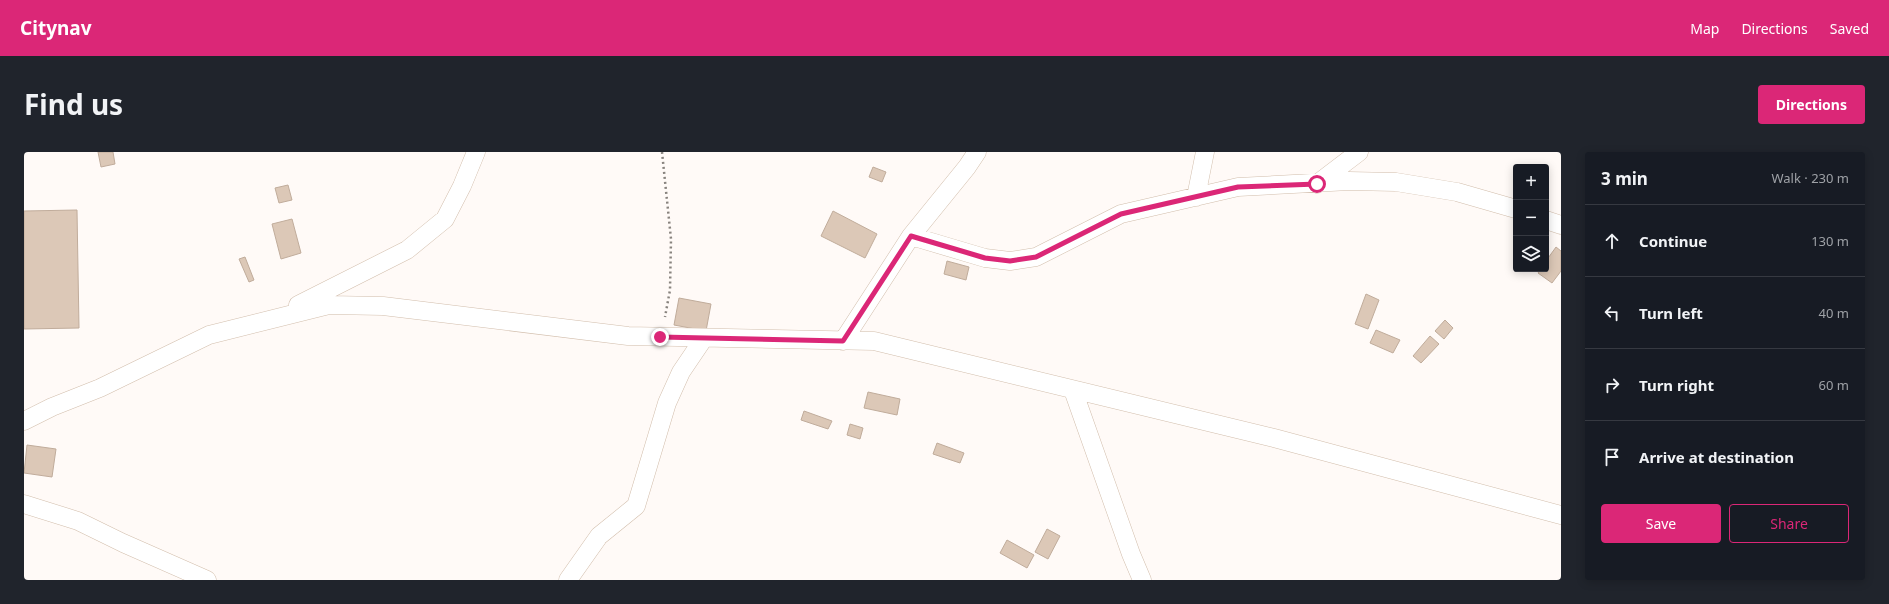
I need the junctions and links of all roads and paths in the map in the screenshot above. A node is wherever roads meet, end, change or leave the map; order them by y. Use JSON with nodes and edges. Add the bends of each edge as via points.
{"nodes":[{"id":1,"x":476,"y":152,"type":"edge"},
{"id":2,"x":662,"y":152,"type":"edge"},
{"id":3,"x":977,"y":152,"type":"edge"},
{"id":4,"x":1205,"y":152,"type":"edge"},
{"id":5,"x":1358,"y":152,"type":"edge"},
{"id":6,"x":1317,"y":184,"type":"junction"},
{"id":7,"x":1196,"y":197,"type":"junction"},
{"id":8,"x":1513,"y":208,"type":"edge"},
{"id":9,"x":1549,"y":221,"type":"edge"},
{"id":10,"x":1561,"y":225,"type":"edge"},
{"id":11,"x":911,"y":236,"type":"junction"},
{"id":12,"x":269,"y":320,"type":"junction"},
{"id":13,"x":660,"y":337,"type":"junction"},
{"id":14,"x":704,"y":338,"type":"junction"},
{"id":15,"x":843,"y":341,"type":"junction"},
{"id":16,"x":1073,"y":390,"type":"junction"},
{"id":17,"x":24,"y":421,"type":"edge"},
{"id":18,"x":24,"y":504,"type":"edge"},
{"id":19,"x":1561,"y":515,"type":"edge"},
{"id":20,"x":208,"y":580,"type":"edge"},
{"id":21,"x":568,"y":580,"type":"edge"},
{"id":22,"x":1142,"y":580,"type":"edge"}],
"edges":[{"from":1,"to":12,"type":"street","via":[[445,219],[407,250]]},
{"from":2,"to":13,"type":"path","via":[[671,239],[670,290]]},
{"from":3,"to":11,"type":"street"},
{"from":4,"to":7,"type":"street"},
{"from":5,"to":6,"type":"street"},
{"from":6,"to":7,"type":"street","via":[[1238,187]]},
{"from":6,"to":8,"type":"street","via":[[1349,181],[1396,182],[1457,192]]},
{"from":7,"to":11,"type":"street","via":[[1121,214],[1036,257],[1010,261],[985,258]]},
{"from":9,"to":10,"type":"street"},
{"from":11,"to":15,"type":"street"},
{"from":12,"to":13,"type":"street","via":[[329,305],[383,306],[628,336]]},
{"from":12,"to":17,"type":"street","via":[[209,335],[100,388],[52,406]]},
{"from":13,"to":14,"type":"street"},
{"from":14,"to":15,"type":"street"},
{"from":14,"to":21,"type":"street","via":[[681,372],[667,403],[636,506],[599,536]]},
{"from":15,"to":16,"type":"street","via":[[874,341]]},
{"from":16,"to":19,"type":"street","via":[[1274,438]]},
{"from":16,"to":22,"type":"street"},
{"from":18,"to":20,"type":"street","via":[[78,521]]}]}
